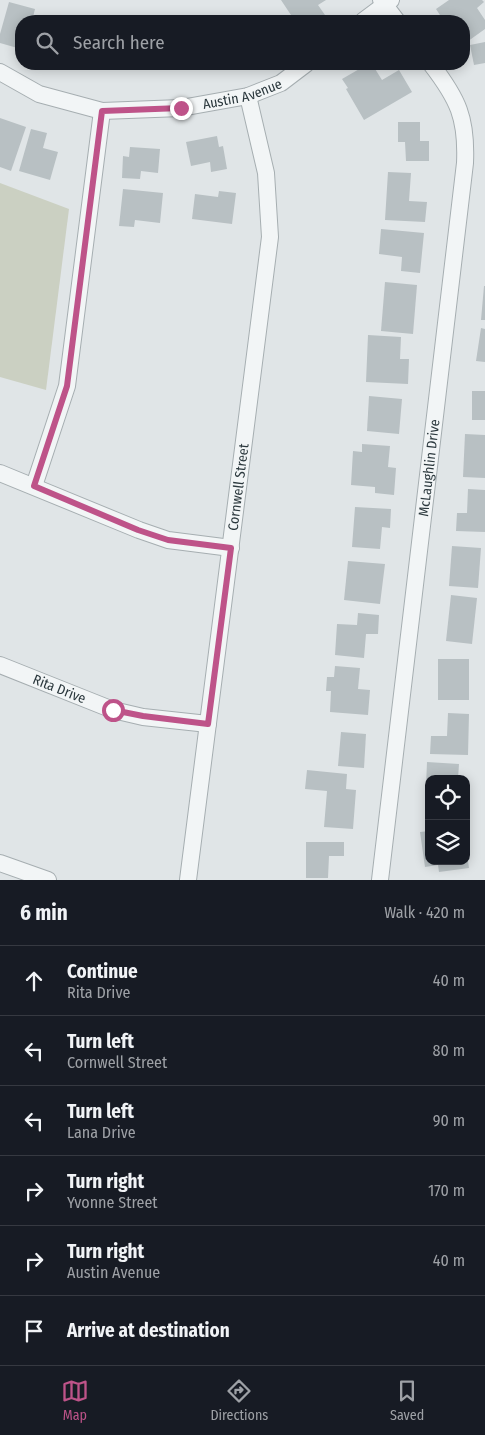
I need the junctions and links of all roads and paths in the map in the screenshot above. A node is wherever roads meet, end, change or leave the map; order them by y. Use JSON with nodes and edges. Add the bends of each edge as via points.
{"nodes":[{"id":1,"x":385,"y":2,"type":"edge"},
{"id":2,"x":370,"y":15,"type":"edge"},
{"id":3,"x":393,"y":15,"type":"edge"},
{"id":4,"x":298,"y":70,"type":"edge"},
{"id":5,"x":435,"y":70,"type":"edge"},
{"id":6,"x":0,"y":72,"type":"edge"},
{"id":7,"x":248,"y":96,"type":"junction"},
{"id":8,"x":102,"y":111,"type":"junction"},
{"id":9,"x":0,"y":473,"type":"edge"},
{"id":10,"x":34,"y":486,"type":"junction"},
{"id":11,"x":231,"y":548,"type":"junction"},
{"id":12,"x":0,"y":665,"type":"edge"},
{"id":13,"x":208,"y":724,"type":"junction"},
{"id":14,"x":0,"y":863,"type":"edge"},
{"id":15,"x":48,"y":880,"type":"edge"},
{"id":16,"x":188,"y":880,"type":"edge"},
{"id":17,"x":380,"y":880,"type":"edge"}],
"edges":[{"from":1,"to":2,"type":"street"},
{"from":1,"to":3,"type":"street"},
{"from":4,"to":7,"type":"street","name":"Austin Avenue","via":[[281,82]]},
{"from":5,"to":17,"type":"street","name":"McLaughlin Drive","via":[[460,110],[465,135],[465,163]]},
{"from":6,"to":8,"type":"street","name":"Austin Avenue","via":[[39,94]]},
{"from":7,"to":8,"type":"street","name":"Austin Avenue","via":[[181,108]]},
{"from":7,"to":11,"type":"street","name":"Cornwell Street","via":[[266,173],[270,237]]},
{"from":8,"to":10,"type":"street","via":[[67,386]]},
{"from":9,"to":10,"type":"street"},
{"from":10,"to":11,"type":"street","via":[[168,540]]},
{"from":11,"to":13,"type":"street","name":"Cornwell Street"},
{"from":12,"to":13,"type":"street","name":"Rita Drive","via":[[113,710]]},
{"from":13,"to":16,"type":"street","name":"Cornwell Street"},
{"from":14,"to":15,"type":"street"}]}
